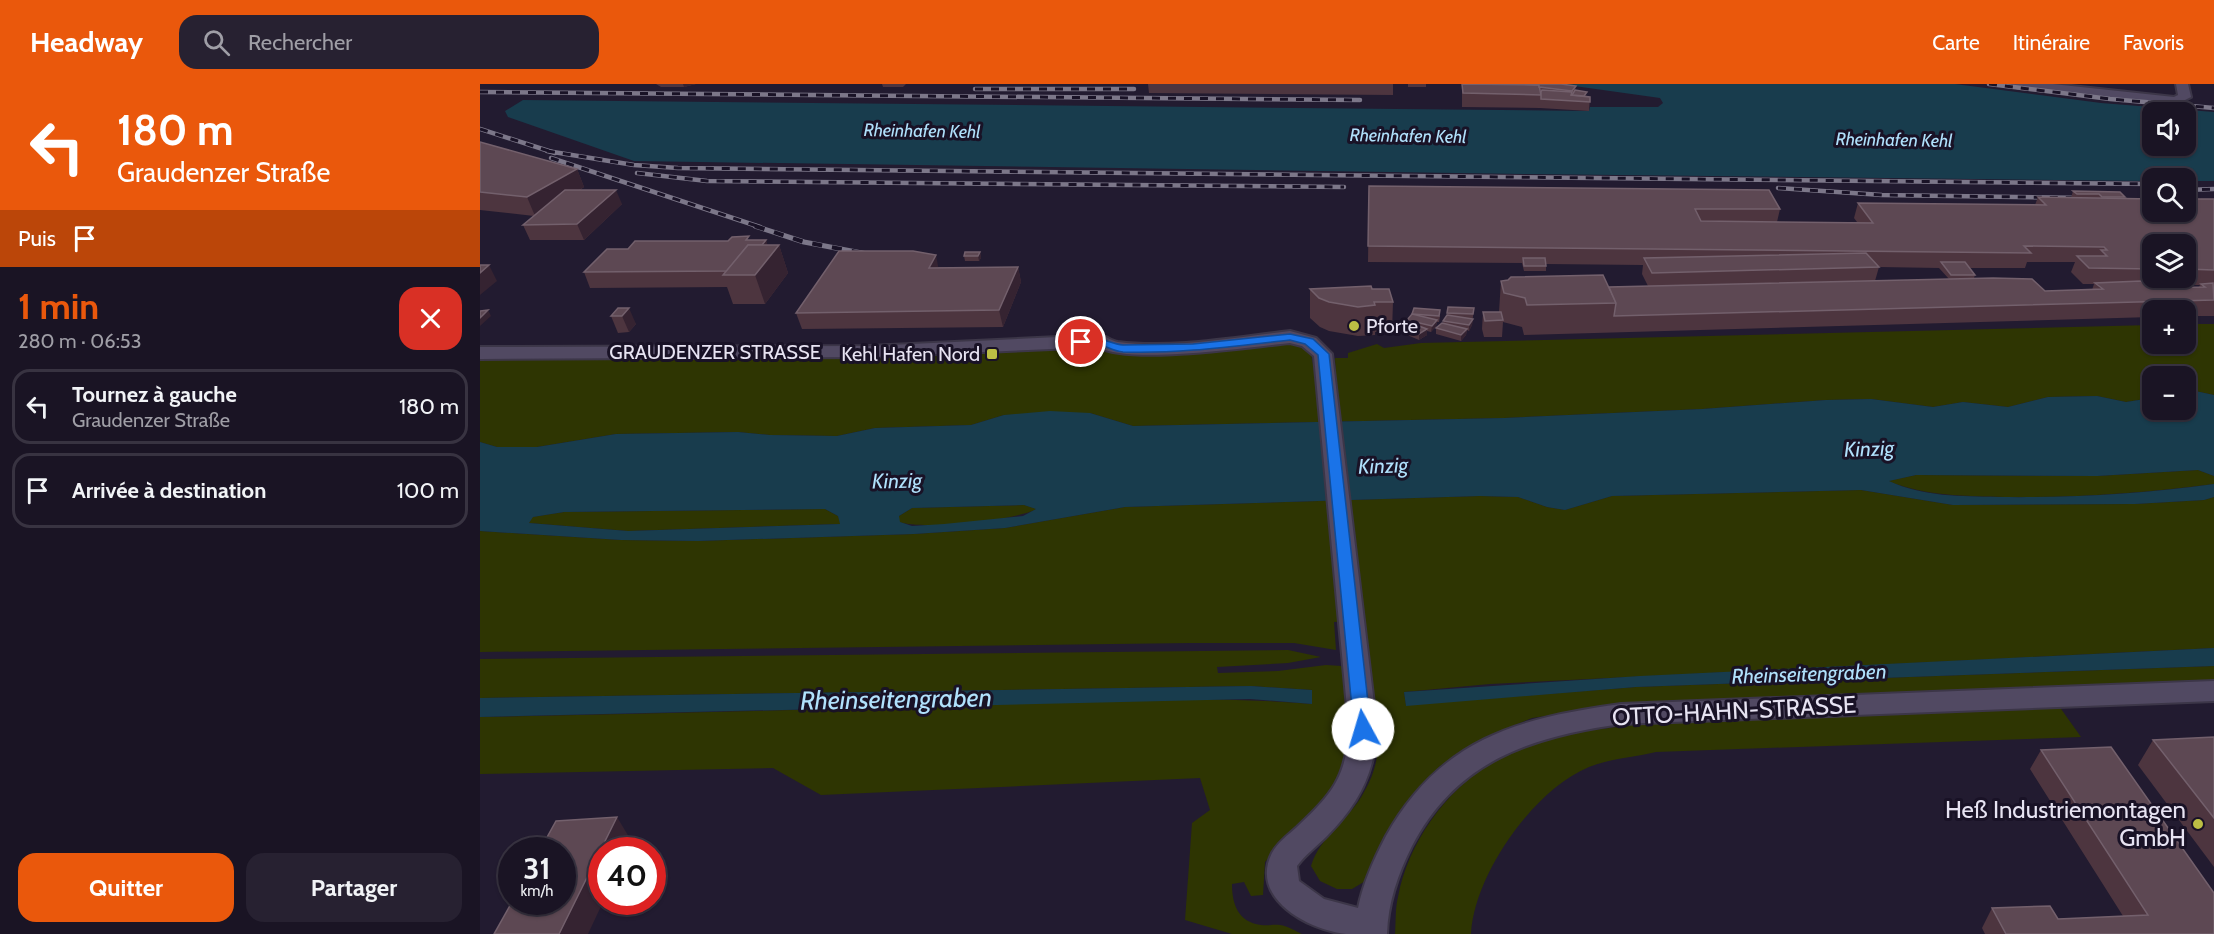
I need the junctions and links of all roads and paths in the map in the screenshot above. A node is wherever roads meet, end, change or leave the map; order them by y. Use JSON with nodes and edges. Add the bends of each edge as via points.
{"nodes":[{"id":1,"x":2018,"y":84,"type":"edge"},
{"id":2,"x":2182,"y":84,"type":"edge"},
{"id":3,"x":480,"y":353,"type":"edge"},
{"id":4,"x":2214,"y":691,"type":"edge"},
{"id":5,"x":1371,"y":929,"type":"edge"}],
"edges":[{"from":1,"to":2,"type":"street","via":[[2175,101],[2186,97]]},
{"from":3,"to":5,"type":"street","name":"GRAUDENZER STRASSE","via":[[892,350],[1101,341],[1112,347],[1148,348],[1290,337],[1316,346],[1324,359],[1363,751],[1352,786],[1339,806],[1289,853],[1281,874],[1294,899]]},
{"from":4,"to":5,"type":"street","name":"OTTO-HAHN-STRASSE","via":[[1621,714],[1549,725],[1491,747],[1432,791],[1395,847],[1375,899]]}]}
